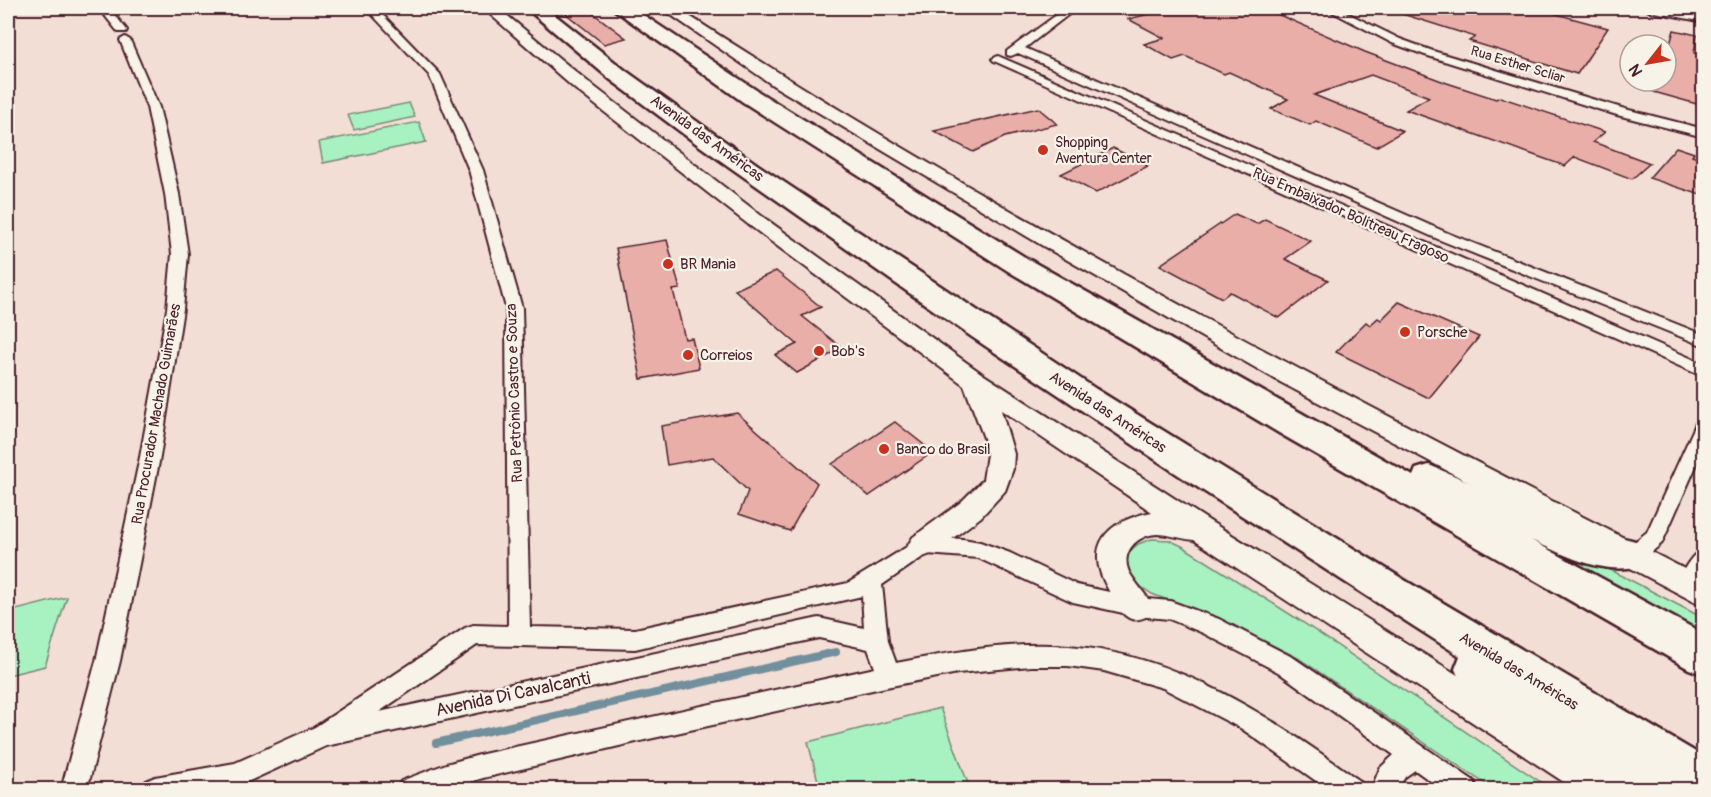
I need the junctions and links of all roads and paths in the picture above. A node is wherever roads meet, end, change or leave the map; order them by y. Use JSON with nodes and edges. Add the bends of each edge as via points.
{"nodes":[{"id":1,"x":104,"y":8,"type":"edge"},
{"id":2,"x":371,"y":8,"type":"edge"},
{"id":3,"x":490,"y":8,"type":"edge"},
{"id":4,"x":535,"y":8,"type":"edge"},
{"id":5,"x":621,"y":8,"type":"edge"},
{"id":6,"x":668,"y":8,"type":"edge"},
{"id":7,"x":1072,"y":8,"type":"edge"},
{"id":8,"x":1330,"y":8,"type":"edge"},
{"id":9,"x":1649,"y":8,"type":"edge"},
{"id":10,"x":1704,"y":19,"type":"edge"},
{"id":11,"x":1019,"y":49,"type":"junction"},
{"id":12,"x":1704,"y":133,"type":"edge"},
{"id":13,"x":1446,"y":237,"type":"junction"},
{"id":14,"x":1434,"y":252,"type":"junction"},
{"id":15,"x":1704,"y":341,"type":"edge"},
{"id":16,"x":1704,"y":371,"type":"edge"},
{"id":17,"x":974,"y":379,"type":"junction"},
{"id":18,"x":1305,"y":431,"type":"junction"},
{"id":19,"x":1701,"y":435,"type":"edge"},
{"id":20,"x":1201,"y":530,"type":"junction"},
{"id":21,"x":923,"y":545,"type":"junction"},
{"id":22,"x":1628,"y":554,"type":"junction"},
{"id":23,"x":1704,"y":557,"type":"edge"},
{"id":24,"x":1359,"y":573,"type":"junction"},
{"id":25,"x":871,"y":581,"type":"junction"},
{"id":26,"x":1695,"y":589,"type":"edge"},
{"id":27,"x":1137,"y":607,"type":"junction"},
{"id":28,"x":519,"y":637,"type":"junction"},
{"id":29,"x":877,"y":641,"type":"junction"},
{"id":30,"x":1704,"y":656,"type":"edge"},
{"id":31,"x":889,"y":675,"type":"junction"},
{"id":32,"x":324,"y":735,"type":"junction"},
{"id":33,"x":1418,"y":756,"type":"junction"},
{"id":34,"x":1704,"y":783,"type":"edge"},
{"id":35,"x":419,"y":785,"type":"edge"},
{"id":36,"x":74,"y":789,"type":"edge"},
{"id":37,"x":155,"y":789,"type":"edge"},
{"id":38,"x":1351,"y":789,"type":"edge"},
{"id":39,"x":1384,"y":789,"type":"edge"},
{"id":40,"x":1465,"y":789,"type":"edge"},
{"id":41,"x":1609,"y":789,"type":"edge"},
{"id":42,"x":1646,"y":789,"type":"edge"}],
"edges":[{"from":1,"to":36,"type":"street","name":"Rua Procurador Machado Guimarães","via":[[123,35],[153,107],[180,254],[175,309],[150,457],[108,661]]},
{"from":2,"to":28,"type":"street","name":"Rua Petrônio Castro e Souza","via":[[434,74],[476,170],[514,308]]},
{"from":3,"to":17,"type":"main road","via":[[756,222]]},
{"from":4,"to":24,"type":"highway","name":"Avenida das Américas","via":[[702,136],[906,279]]},
{"from":5,"to":18,"type":"highway","via":[[951,223]]},
{"from":6,"to":22,"type":"main road","via":[[780,82],[1050,242],[1291,377]]},
{"from":7,"to":11,"type":"street"},
{"from":8,"to":12,"type":"street","name":"Rua Esther Scliar","via":[[1429,53],[1621,112]]},
{"from":9,"to":10,"type":"street"},
{"from":11,"to":13,"type":"street","name":"Rua Embaixador Bolitreau Fragoso"},
{"from":11,"to":14,"type":"street","name":"Rua Embaixador Bolitreau Fragoso","via":[[998,59]]},
{"from":13,"to":14,"type":"street"},
{"from":13,"to":15,"type":"street","name":"Rua Embaixador Bolitreau Fragoso"},
{"from":14,"to":16,"type":"street","name":"Rua Embaixador Bolitreau Fragoso"},
{"from":17,"to":20,"type":"main road"},
{"from":17,"to":21,"type":"main road","via":[[994,423],[1000,463],[998,478],[987,496]]},
{"from":18,"to":22,"type":"highway","via":[[1359,449],[1568,540],[1601,552]]},
{"from":18,"to":30,"type":"highway"},
{"from":19,"to":22,"type":"street","via":[[1655,537],[1639,551]]},
{"from":20,"to":27,"type":"main road","via":[[1156,523],[1126,534],[1115,543],[1111,558],[1116,574]]},
{"from":20,"to":41,"type":"main road"},
{"from":21,"to":25,"type":"street"},
{"from":21,"to":27,"type":"street","via":[[980,550],[1073,593]]},
{"from":22,"to":26,"type":"main road"},
{"from":23,"to":26,"type":"street"},
{"from":24,"to":34,"type":"highway","name":"Avenida das Américas"},
{"from":24,"to":42,"type":"highway","via":[[1422,632]]},
{"from":25,"to":28,"type":"street","via":[[852,591],[635,639]]},
{"from":25,"to":29,"type":"street"},
{"from":27,"to":33,"type":"street","via":[[1170,610],[1211,626],[1286,665]]},
{"from":28,"to":32,"type":"street","via":[[473,635]]},
{"from":29,"to":31,"type":"street"},
{"from":29,"to":32,"type":"street","name":"Avenida Di Cavalcanti","via":[[819,627]]},
{"from":31,"to":35,"type":"street","via":[[608,736]]},
{"from":31,"to":38,"type":"street","via":[[1032,654],[1079,656],[1140,669],[1209,696],[1276,735]]},
{"from":32,"to":37,"type":"street","name":"Avenida Di Cavalcanti","via":[[236,775]]},
{"from":33,"to":39,"type":"street","via":[[1389,773]]},
{"from":33,"to":40,"type":"street"}]}
